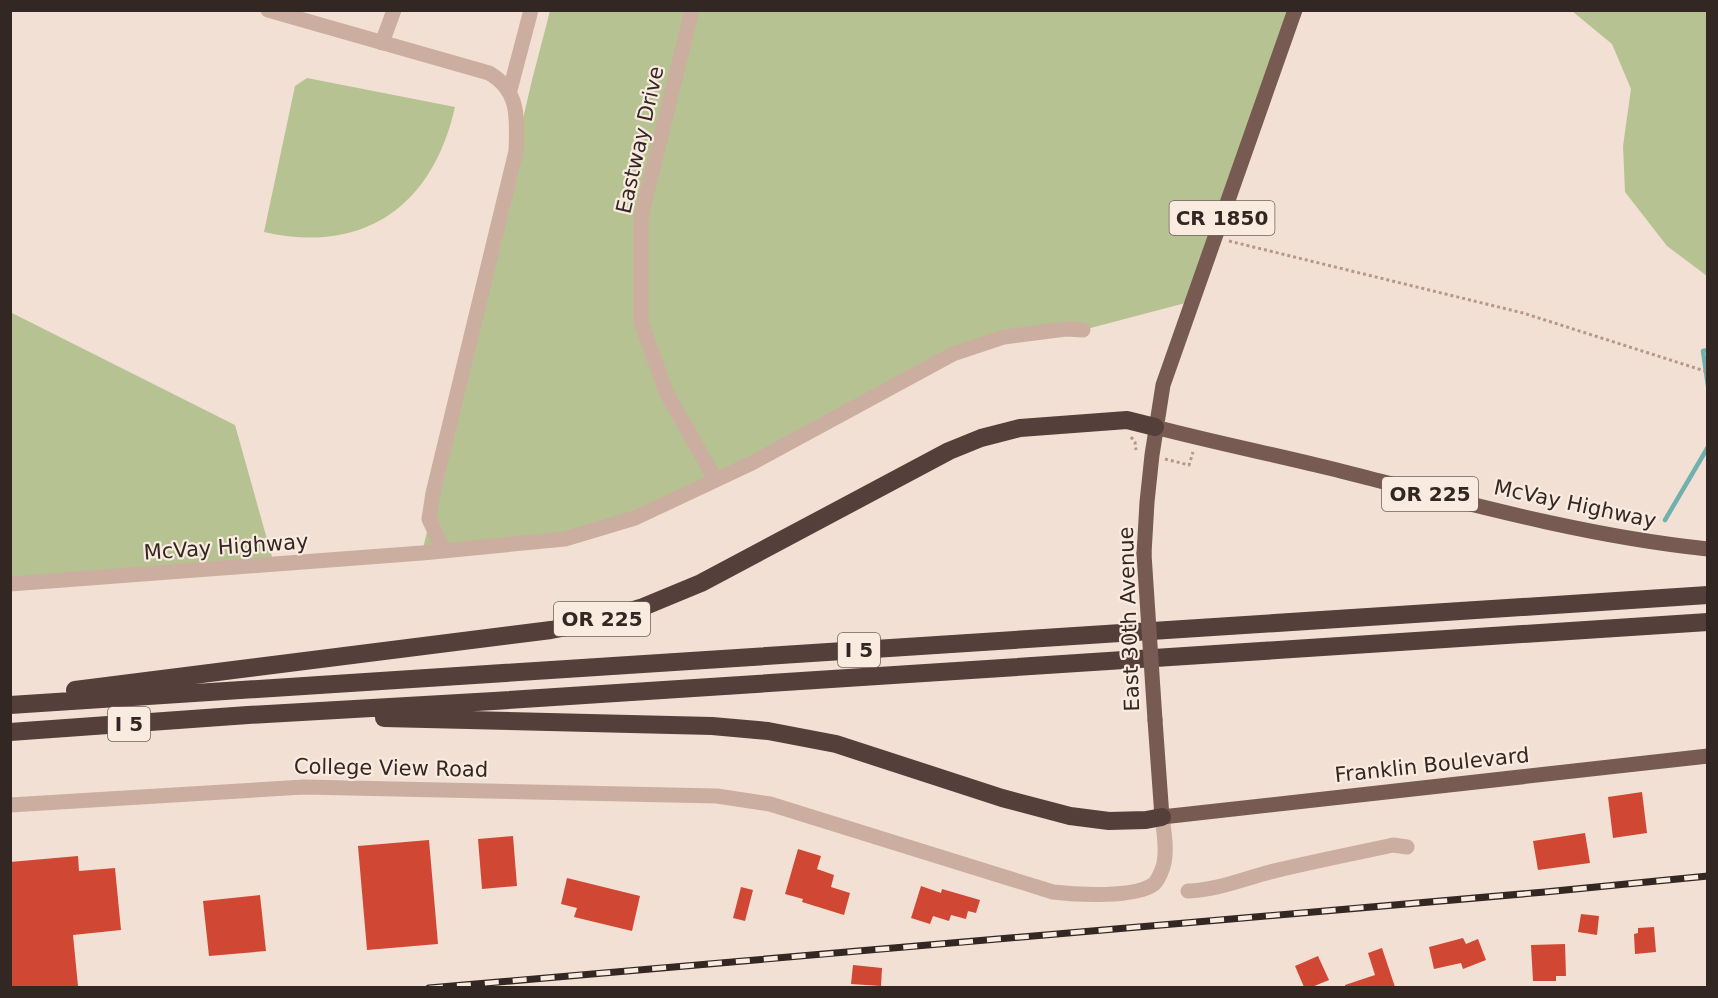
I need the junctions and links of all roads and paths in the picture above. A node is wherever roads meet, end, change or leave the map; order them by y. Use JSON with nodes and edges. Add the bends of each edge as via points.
{"nodes":[{"id":1,"x":268,"y":10,"type":"edge"},
{"id":2,"x":394,"y":10,"type":"edge"},
{"id":3,"x":531,"y":10,"type":"edge"},
{"id":4,"x":692,"y":10,"type":"edge"},
{"id":5,"x":1295,"y":10,"type":"edge"},
{"id":6,"x":382,"y":43,"type":"junction"},
{"id":7,"x":510,"y":90,"type":"junction"},
{"id":8,"x":1215,"y":238,"type":"junction"},
{"id":9,"x":1083,"y":330,"type":"dead end"},
{"id":10,"x":1707,"y":372,"type":"edge"},
{"id":11,"x":1155,"y":427,"type":"junction"},
{"id":12,"x":1127,"y":435,"type":"dead end"},
{"id":13,"x":1196,"y":438,"type":"junction"},
{"id":14,"x":1152,"y":455,"type":"junction"},
{"id":15,"x":715,"y":479,"type":"junction"},
{"id":16,"x":1707,"y":549,"type":"edge"},
{"id":17,"x":444,"y":551,"type":"junction"},
{"id":18,"x":10,"y":584,"type":"edge"},
{"id":19,"x":1707,"y":596,"type":"edge"},
{"id":20,"x":1707,"y":622,"type":"edge"},
{"id":21,"x":10,"y":698,"type":"edge"},
{"id":22,"x":10,"y":705,"type":"edge"},
{"id":23,"x":248,"y":715,"type":"junction"},
{"id":24,"x":10,"y":732,"type":"edge"},
{"id":25,"x":1707,"y":756,"type":"edge"},
{"id":26,"x":10,"y":805,"type":"edge"},
{"id":27,"x":1162,"y":817,"type":"junction"},
{"id":28,"x":1407,"y":847,"type":"dead end"},
{"id":29,"x":1188,"y":891,"type":"dead end"}],
"edges":[{"from":1,"to":6,"type":"street"},
{"from":2,"to":6,"type":"street"},
{"from":3,"to":7,"type":"street"},
{"from":4,"to":15,"type":"street","name":"Eastway Drive","via":[[641,217],[641,322],[666,392]]},
{"from":5,"to":8,"type":"main road","name":"East 30th Avenue","number":"CR 1850"},
{"from":6,"to":7,"type":"street","via":[[489,73]]},
{"from":7,"to":17,"type":"street","via":[[517,121],[516,151],[430,510],[429,519]]},
{"from":8,"to":10,"type":"path","via":[[1523,312]]},
{"from":8,"to":11,"type":"main road","name":"East 30th Avenue","number":"CR 1850","via":[[1163,385]]},
{"from":9,"to":15,"type":"street","via":[[1004,337],[953,354],[752,463]]},
{"from":11,"to":13,"type":"main road","name":"McVay Highway","number":"OR 225"},
{"from":11,"to":14,"type":"main road","name":"East 30th Avenue"},
{"from":11,"to":21,"type":"highway","number":"OR 225","via":[[1127,420],[1058,424],[981,438],[949,451],[701,583],[593,622]]},
{"from":12,"to":14,"type":"path","via":[[1135,442],[1136,451]]},
{"from":13,"to":14,"type":"path","via":[[1190,465]]},
{"from":13,"to":16,"type":"main road","name":"McVay Highway","number":"OR 225","via":[[1574,527]]},
{"from":14,"to":27,"type":"main road","name":"East 30th Avenue","bridge":true,"via":[[1144,554]]},
{"from":15,"to":17,"type":"street","via":[[635,518],[565,539]]},
{"from":17,"to":18,"type":"street","name":"McVay Highway"},
{"from":19,"to":22,"type":"highway","number":"I 5"},
{"from":20,"to":23,"type":"highway","number":"I 5"},
{"from":23,"to":24,"type":"highway","number":"I 5"},
{"from":23,"to":27,"type":"highway","via":[[712,726],[768,731],[836,744],[1070,816],[1109,821]]},
{"from":25,"to":27,"type":"main road","name":"Franklin Boulevard"},
{"from":26,"to":27,"type":"street","name":"College View Road","via":[[304,787],[717,796],[770,804],[1053,892],[1080,895],[1137,891],[1155,883],[1164,863]]},
{"from":28,"to":29,"type":"street","via":[[1393,845]]}]}
